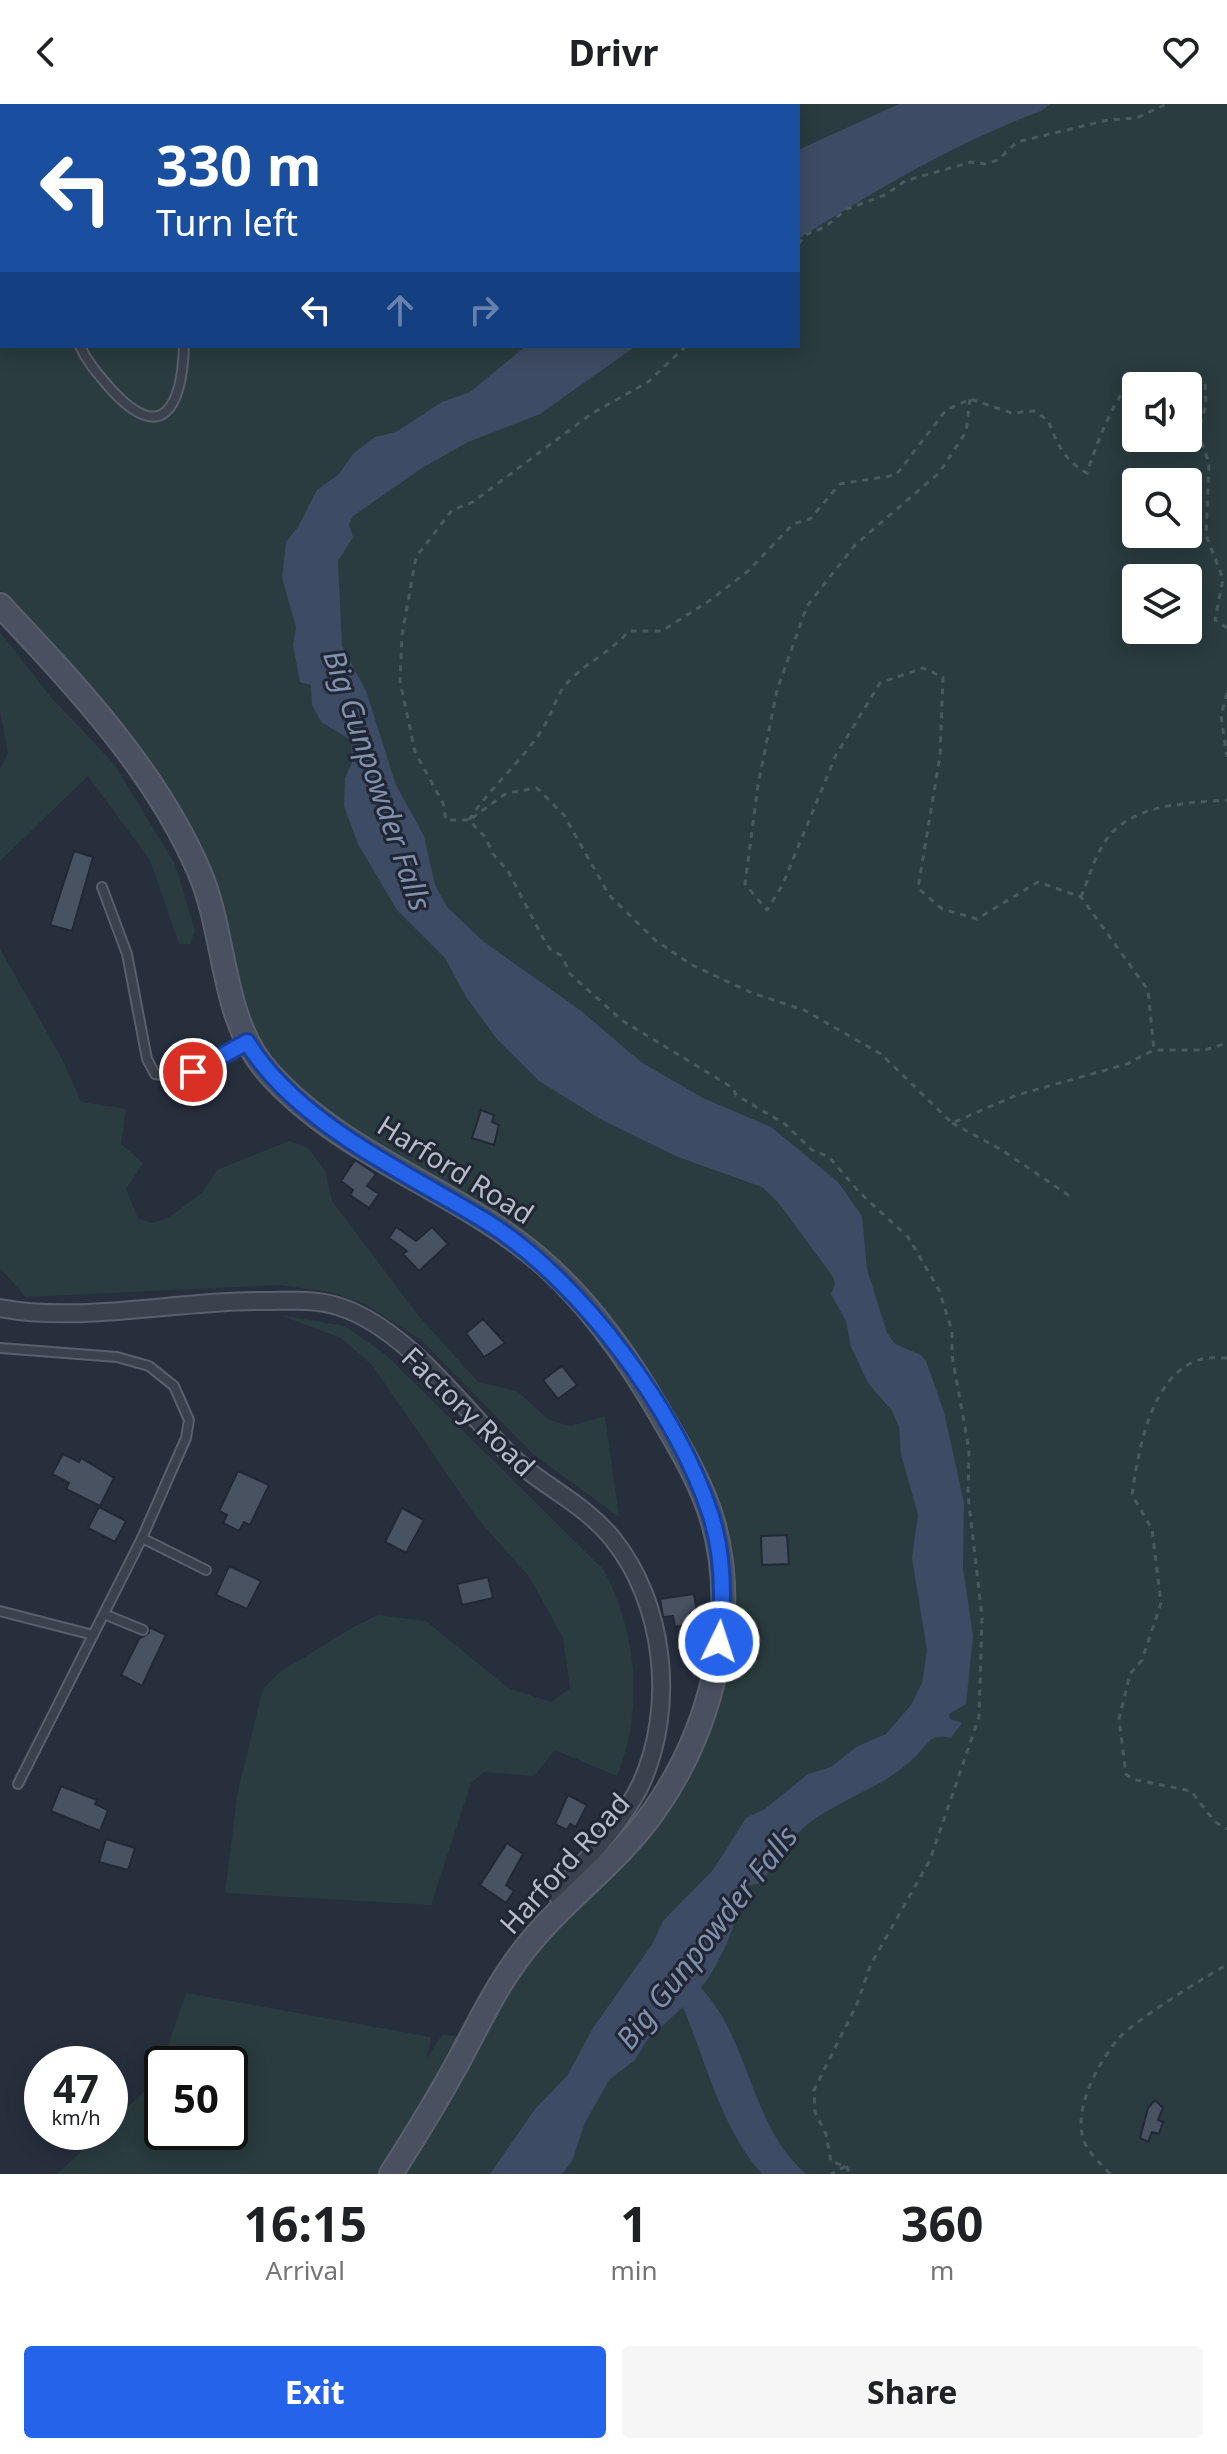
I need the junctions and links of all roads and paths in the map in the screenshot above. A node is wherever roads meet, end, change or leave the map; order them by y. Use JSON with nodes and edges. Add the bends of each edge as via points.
{"nodes":[{"id":1,"x":1167,"y":104,"type":"edge"},
{"id":2,"x":800,"y":242,"type":"edge"},
{"id":3,"x":81,"y":348,"type":"edge"},
{"id":4,"x":184,"y":348,"type":"edge"},
{"id":5,"x":684,"y":348,"type":"edge"},
{"id":6,"x":1202,"y":381,"type":"edge"},
{"id":7,"x":1122,"y":391,"type":"edge"},
{"id":8,"x":970,"y":399,"type":"junction"},
{"id":9,"x":1202,"y":418,"type":"edge"},
{"id":10,"x":1202,"y":443,"type":"edge"},
{"id":11,"x":0,"y":605,"type":"edge"},
{"id":12,"x":1227,"y":628,"type":"edge"},
{"id":13,"x":1227,"y":693,"type":"edge"},
{"id":14,"x":1227,"y":757,"type":"edge"},
{"id":15,"x":1227,"y":800,"type":"edge"},
{"id":16,"x":469,"y":820,"type":"junction"},
{"id":17,"x":102,"y":887,"type":"dead end"},
{"id":18,"x":1081,"y":897,"type":"junction"},
{"id":19,"x":247,"y":1042,"type":"junction"},
{"id":20,"x":1227,"y":1043,"type":"edge"},
{"id":21,"x":1154,"y":1050,"type":"junction"},
{"id":22,"x":952,"y":1123,"type":"junction"},
{"id":23,"x":1071,"y":1197,"type":"dead end"},
{"id":24,"x":0,"y":1308,"type":"edge"},
{"id":25,"x":0,"y":1348,"type":"edge"},
{"id":26,"x":1227,"y":1358,"type":"edge"},
{"id":27,"x":142,"y":1538,"type":"junction"},
{"id":28,"x":206,"y":1570,"type":"dead end"},
{"id":29,"x":0,"y":1611,"type":"edge"},
{"id":30,"x":104,"y":1614,"type":"junction"},
{"id":31,"x":143,"y":1630,"type":"dead end"},
{"id":32,"x":93,"y":1635,"type":"junction"},
{"id":33,"x":18,"y":1784,"type":"dead end"},
{"id":34,"x":1227,"y":1829,"type":"edge"},
{"id":35,"x":563,"y":1907,"type":"junction"},
{"id":36,"x":1227,"y":1965,"type":"edge"},
{"id":37,"x":846,"y":2166,"type":"junction"},
{"id":38,"x":391,"y":2174,"type":"edge"},
{"id":39,"x":831,"y":2174,"type":"edge"},
{"id":40,"x":850,"y":2174,"type":"edge"},
{"id":41,"x":1110,"y":2174,"type":"edge"}],
"edges":[{"from":1,"to":2,"type":"path","via":[[1136,118],[1017,142],[998,160],[985,164],[971,162],[905,181],[847,209]]},
{"from":3,"to":4,"type":"lane","via":[[122,401],[156,417],[178,398]]},
{"from":5,"to":16,"type":"path","via":[[648,382],[591,414],[473,502],[452,510],[416,557],[400,681],[415,752],[443,803],[446,820]]},
{"from":6,"to":9,"type":"path"},
{"from":7,"to":8,"type":"path","via":[[1087,473],[1058,448],[1048,420],[1034,411],[1012,413]]},
{"from":8,"to":16,"type":"path","via":[[946,410],[896,475],[840,484],[810,519],[793,524],[712,599],[662,631],[629,631],[565,685],[543,728]]},
{"from":8,"to":18,"type":"path","via":[[966,432],[939,473],[855,545],[807,606],[777,690],[745,884],[767,910],[836,755],[880,683],[923,668],[943,677],[940,756],[918,888],[942,909],[977,919],[1038,882]]},
{"from":10,"to":12,"type":"path","via":[[1209,463],[1206,535],[1223,579],[1215,620]]},
{"from":11,"to":19,"type":"main road","name":"Harford Road","via":[[103,719],[185,843],[208,894]]},
{"from":13,"to":14,"type":"path","via":[[1221,716]]},
{"from":15,"to":18,"type":"path","via":[[1178,804],[1134,816],[1104,843]]},
{"from":16,"to":22,"type":"path","via":[[507,793],[537,788],[564,815],[609,895],[655,940],[692,965],[804,1010],[881,1054]]},
{"from":16,"to":37,"type":"path","via":[[508,871],[543,938],[562,956],[570,974],[623,1021],[733,1088],[812,1150],[829,1157],[916,1249],[939,1290],[952,1331],[969,1450],[968,1495],[982,1617],[979,1717],[930,1860],[871,1964],[814,2090],[815,2112],[832,2150],[831,2162]]},
{"from":17,"to":19,"type":"lane","via":[[127,954],[147,1059],[155,1074],[179,1078]]},
{"from":18,"to":21,"type":"path","via":[[1148,990]]},
{"from":19,"to":35,"type":"main road","name":"Harford Road","via":[[272,1076],[302,1103],[505,1234],[566,1285],[609,1334],[646,1389],[712,1517],[722,1621],[699,1727],[666,1793],[641,1828]]},
{"from":20,"to":21,"type":"path","via":[[1205,1050]]},
{"from":21,"to":22,"type":"path","via":[[1127,1064],[1017,1095]]},
{"from":22,"to":23,"type":"path"},
{"from":24,"to":35,"type":"street","name":"Factory Road","via":[[45,1313],[247,1300],[335,1305],[407,1349],[509,1454],[599,1523],[629,1563],[653,1620],[660,1704],[651,1758],[640,1784],[557,1894]]},
{"from":25,"to":27,"type":"lane","via":[[135,1361],[174,1386],[189,1420],[186,1438]]},
{"from":26,"to":34,"type":"path","via":[[1202,1359],[1184,1367],[1159,1397],[1145,1426],[1132,1495],[1152,1529],[1161,1603],[1142,1660],[1130,1674],[1119,1719],[1126,1774],[1191,1791]]},
{"from":27,"to":28,"type":"lane"},
{"from":27,"to":30,"type":"lane"},
{"from":29,"to":32,"type":"lane"},
{"from":30,"to":31,"type":"lane"},
{"from":30,"to":32,"type":"lane"},
{"from":32,"to":33,"type":"lane"},
{"from":35,"to":38,"type":"main road","name":"Harford Road","via":[[508,1972]]},
{"from":36,"to":41,"type":"path","via":[[1127,2031],[1100,2067],[1087,2096],[1082,2133],[1088,2149]]},
{"from":37,"to":39,"type":"path"},
{"from":37,"to":40,"type":"path"}]}
